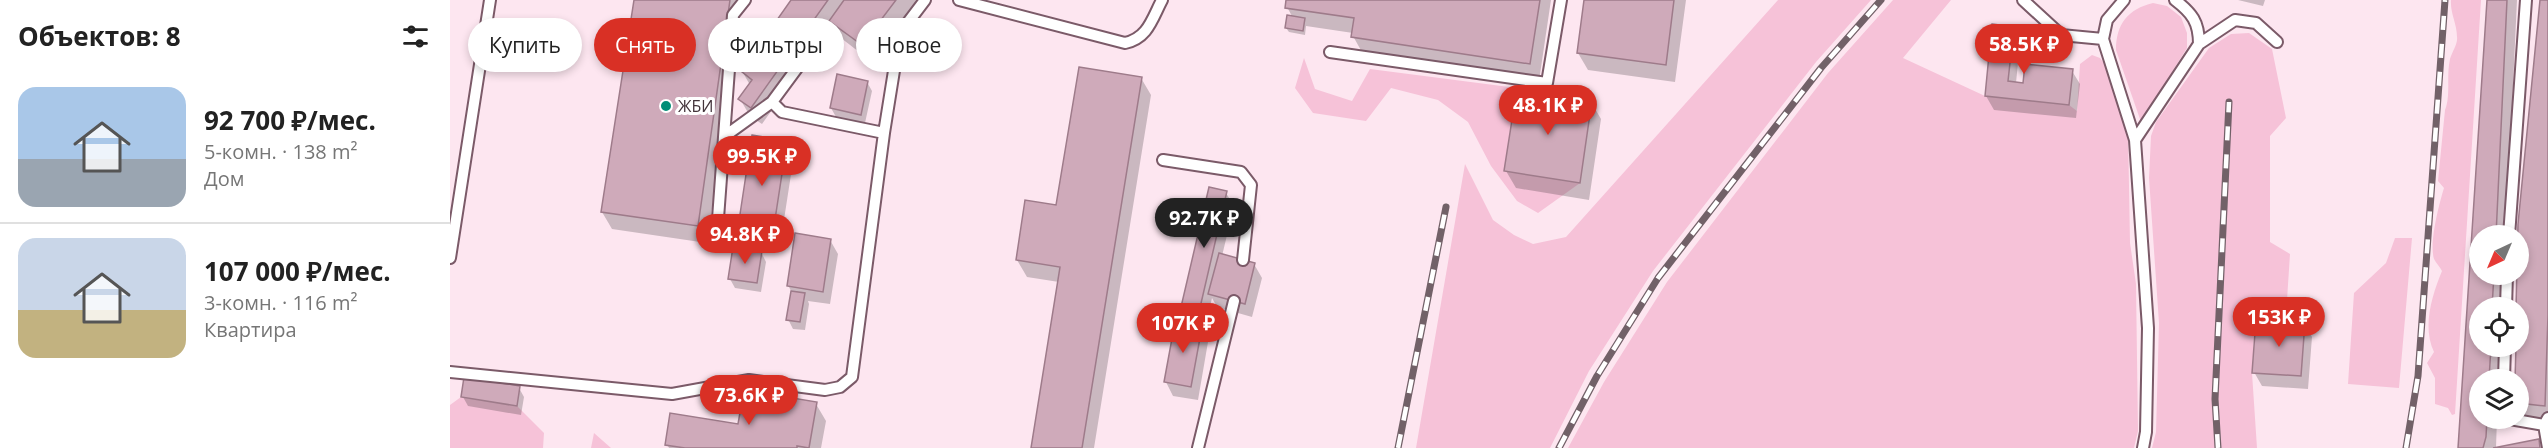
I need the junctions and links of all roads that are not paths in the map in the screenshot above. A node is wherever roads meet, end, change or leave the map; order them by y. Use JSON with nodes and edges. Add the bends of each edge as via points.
{"nodes":[{"id":1,"x":490,"y":0,"type":"edge"},
{"id":2,"x":746,"y":0,"type":"edge"},
{"id":3,"x":925,"y":0,"type":"edge"},
{"id":4,"x":959,"y":0,"type":"edge"},
{"id":5,"x":1162,"y":0,"type":"edge"},
{"id":6,"x":1561,"y":0,"type":"edge"},
{"id":7,"x":2023,"y":0,"type":"edge"},
{"id":8,"x":2124,"y":0,"type":"edge"},
{"id":9,"x":2175,"y":0,"type":"edge"},
{"id":10,"x":2526,"y":0,"type":"edge"},
{"id":11,"x":2103,"y":39,"type":"junction"},
{"id":12,"x":2277,"y":42,"type":"dead end"},
{"id":13,"x":2199,"y":44,"type":"junction"},
{"id":14,"x":1330,"y":52,"type":"dead end"},
{"id":15,"x":794,"y":72,"type":"edge"},
{"id":16,"x":772,"y":102,"type":"junction"},
{"id":17,"x":884,"y":133,"type":"junction"},
{"id":18,"x":725,"y":136,"type":"junction"},
{"id":19,"x":2135,"y":140,"type":"junction"},
{"id":20,"x":1163,"y":160,"type":"dead end"},
{"id":21,"x":2510,"y":225,"type":"edge"},
{"id":22,"x":717,"y":232,"type":"dead end"},
{"id":23,"x":450,"y":258,"type":"edge"},
{"id":24,"x":1243,"y":260,"type":"dead end"},
{"id":25,"x":1234,"y":301,"type":"dead end"},
{"id":26,"x":450,"y":372,"type":"edge"},
{"id":27,"x":2529,"y":420,"type":"edge"},
{"id":28,"x":2546,"y":421,"type":"edge"},
{"id":29,"x":1198,"y":448,"type":"edge"},
{"id":30,"x":2143,"y":448,"type":"edge"},
{"id":31,"x":2548,"y":448,"type":"edge"}],
"edges":[{"from":1,"to":23,"type":"lane"},
{"from":2,"to":18,"type":"lane","via":[[733,15]]},
{"from":3,"to":17,"type":"lane","via":[[906,25],[897,52]]},
{"from":4,"to":5,"type":"lane","via":[[1125,42],[1146,32]]},
{"from":6,"to":14,"type":"lane","via":[[1547,83]]},
{"from":7,"to":11,"type":"lane","via":[[2061,35]]},
{"from":8,"to":11,"type":"lane","via":[[2107,20]]},
{"from":9,"to":13,"type":"lane","via":[[2199,27]]},
{"from":10,"to":21,"type":"lane"},
{"from":11,"to":19,"type":"lane"},
{"from":12,"to":13,"type":"lane","via":[[2256,23],[2235,20]]},
{"from":13,"to":19,"type":"lane"},
{"from":15,"to":16,"type":"lane"},
{"from":16,"to":17,"type":"lane","via":[[782,112]]},
{"from":16,"to":18,"type":"lane"},
{"from":17,"to":26,"type":"lane","via":[[852,377],[840,387],[825,390],[749,380],[672,394]]},
{"from":18,"to":22,"type":"lane"},
{"from":19,"to":30,"type":"lane","via":[[2148,328]]},
{"from":20,"to":24,"type":"lane","via":[[1241,172],[1251,185]]},
{"from":25,"to":29,"type":"lane"},
{"from":27,"to":28,"type":"lane"},
{"from":28,"to":31,"type":"lane"}]}
